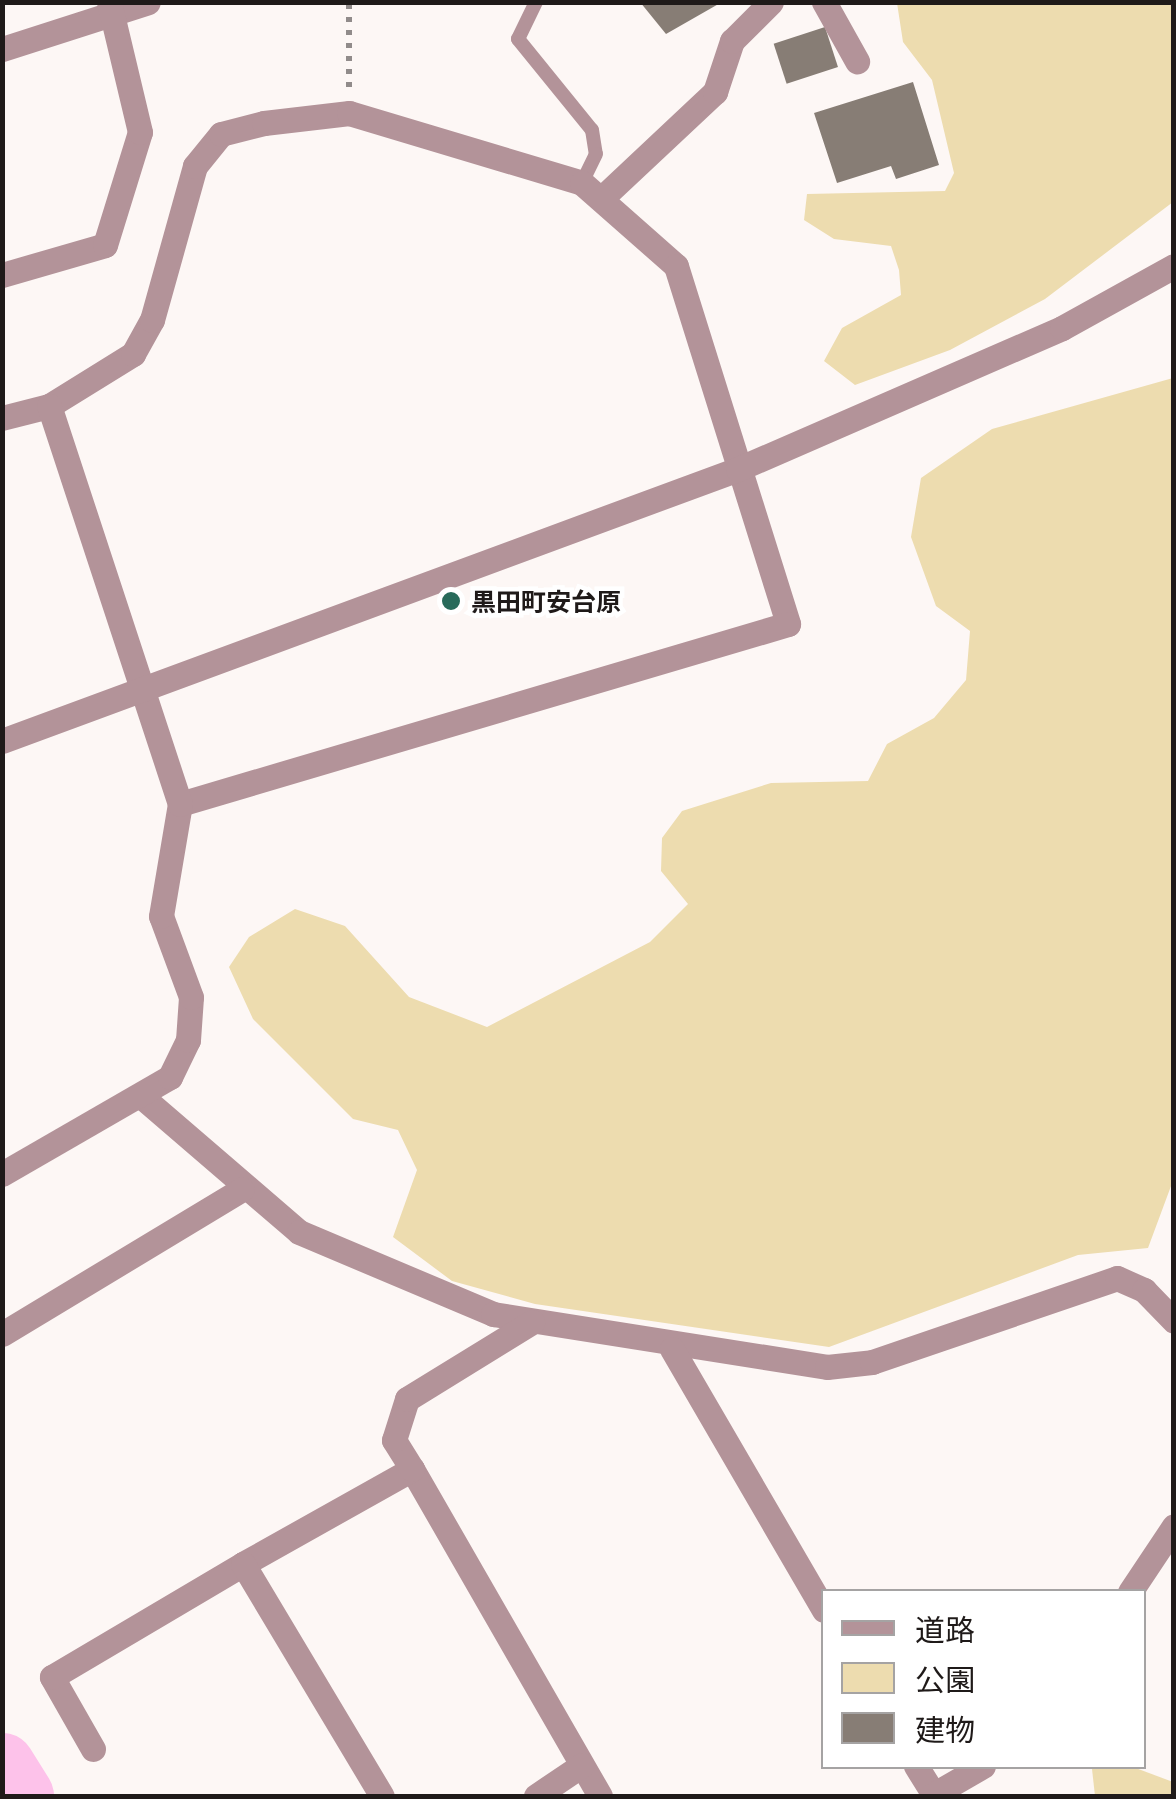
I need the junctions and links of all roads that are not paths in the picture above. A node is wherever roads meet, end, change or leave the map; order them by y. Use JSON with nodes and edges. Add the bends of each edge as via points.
{"nodes":[{"id":1,"x":148,"y":2,"type":"edge"},
{"id":2,"x":536,"y":2,"type":"edge"},
{"id":3,"x":771,"y":2,"type":"edge"},
{"id":4,"x":824,"y":2,"type":"edge"},
{"id":5,"x":111,"y":8,"type":"edge"},
{"id":6,"x":2,"y":50,"type":"edge"},
{"id":7,"x":857,"y":62,"type":"dead end"},
{"id":8,"x":592,"y":190,"type":"junction"},
{"id":9,"x":1174,"y":266,"type":"edge"},
{"id":10,"x":2,"y":274,"type":"edge"},
{"id":11,"x":48,"y":406,"type":"junction"},
{"id":12,"x":2,"y":418,"type":"edge"},
{"id":13,"x":738,"y":469,"type":"junction"},
{"id":14,"x":139,"y":690,"type":"junction"},
{"id":15,"x":2,"y":742,"type":"edge"},
{"id":16,"x":180,"y":804,"type":"junction"},
{"id":17,"x":140,"y":1096,"type":"junction"},
{"id":18,"x":2,"y":1174,"type":"edge"},
{"id":19,"x":242,"y":1189,"type":"junction"},
{"id":20,"x":1174,"y":1321,"type":"edge"},
{"id":21,"x":532,"y":1322,"type":"junction"},
{"id":22,"x":2,"y":1334,"type":"edge"},
{"id":23,"x":672,"y":1349,"type":"junction"},
{"id":24,"x":412,"y":1470,"type":"junction"},
{"id":25,"x":1174,"y":1526,"type":"edge"},
{"id":26,"x":243,"y":1564,"type":"junction"},
{"id":27,"x":1132,"y":1589,"type":"edge"},
{"id":28,"x":821,"y":1605,"type":"edge"},
{"id":29,"x":93,"y":1749,"type":"dead end"},
{"id":30,"x":582,"y":1765,"type":"junction"},
{"id":31,"x":918,"y":1769,"type":"edge"},
{"id":32,"x":978,"y":1769,"type":"edge"},
{"id":33,"x":382,"y":1796,"type":"edge"},
{"id":34,"x":536,"y":1796,"type":"edge"},
{"id":35,"x":600,"y":1796,"type":"edge"},
{"id":36,"x":932,"y":1796,"type":"edge"}],
"edges":[{"from":1,"to":5,"type":"street"},
{"from":2,"to":8,"type":"lane","via":[[518,39],[592,130]]},
{"from":3,"to":8,"type":"street","via":[[732,41],[715,92]]},
{"from":4,"to":7,"type":"street"},
{"from":5,"to":6,"type":"street"},
{"from":5,"to":10,"type":"street","via":[[140,132],[105,244]]},
{"from":8,"to":11,"type":"street","via":[[349,113],[221,134],[195,166],[152,320],[133,354]]},
{"from":8,"to":13,"type":"street","via":[[676,266]]},
{"from":9,"to":13,"type":"street","via":[[1062,328]]},
{"from":11,"to":12,"type":"street"},
{"from":11,"to":14,"type":"street"},
{"from":13,"to":14,"type":"street"},
{"from":13,"to":16,"type":"street","via":[[788,624]]},
{"from":14,"to":15,"type":"street"},
{"from":14,"to":16,"type":"street"},
{"from":16,"to":17,"type":"street","via":[[161,916],[192,997],[188,1040],[170,1077]]},
{"from":17,"to":18,"type":"street"},
{"from":17,"to":19,"type":"street"},
{"from":19,"to":21,"type":"street","via":[[349,1259]]},
{"from":19,"to":22,"type":"street"},
{"from":20,"to":23,"type":"street","via":[[1144,1290],[1117,1278],[872,1362],[827,1367]]},
{"from":21,"to":23,"type":"street"},
{"from":21,"to":24,"type":"street","via":[[407,1399],[394,1440]]},
{"from":23,"to":28,"type":"street"},
{"from":24,"to":26,"type":"street"},
{"from":24,"to":30,"type":"street"},
{"from":25,"to":27,"type":"street"},
{"from":26,"to":29,"type":"street","via":[[52,1676]]},
{"from":26,"to":33,"type":"street"},
{"from":30,"to":34,"type":"street"},
{"from":30,"to":35,"type":"street"},
{"from":31,"to":36,"type":"street"},
{"from":32,"to":36,"type":"street"}]}
